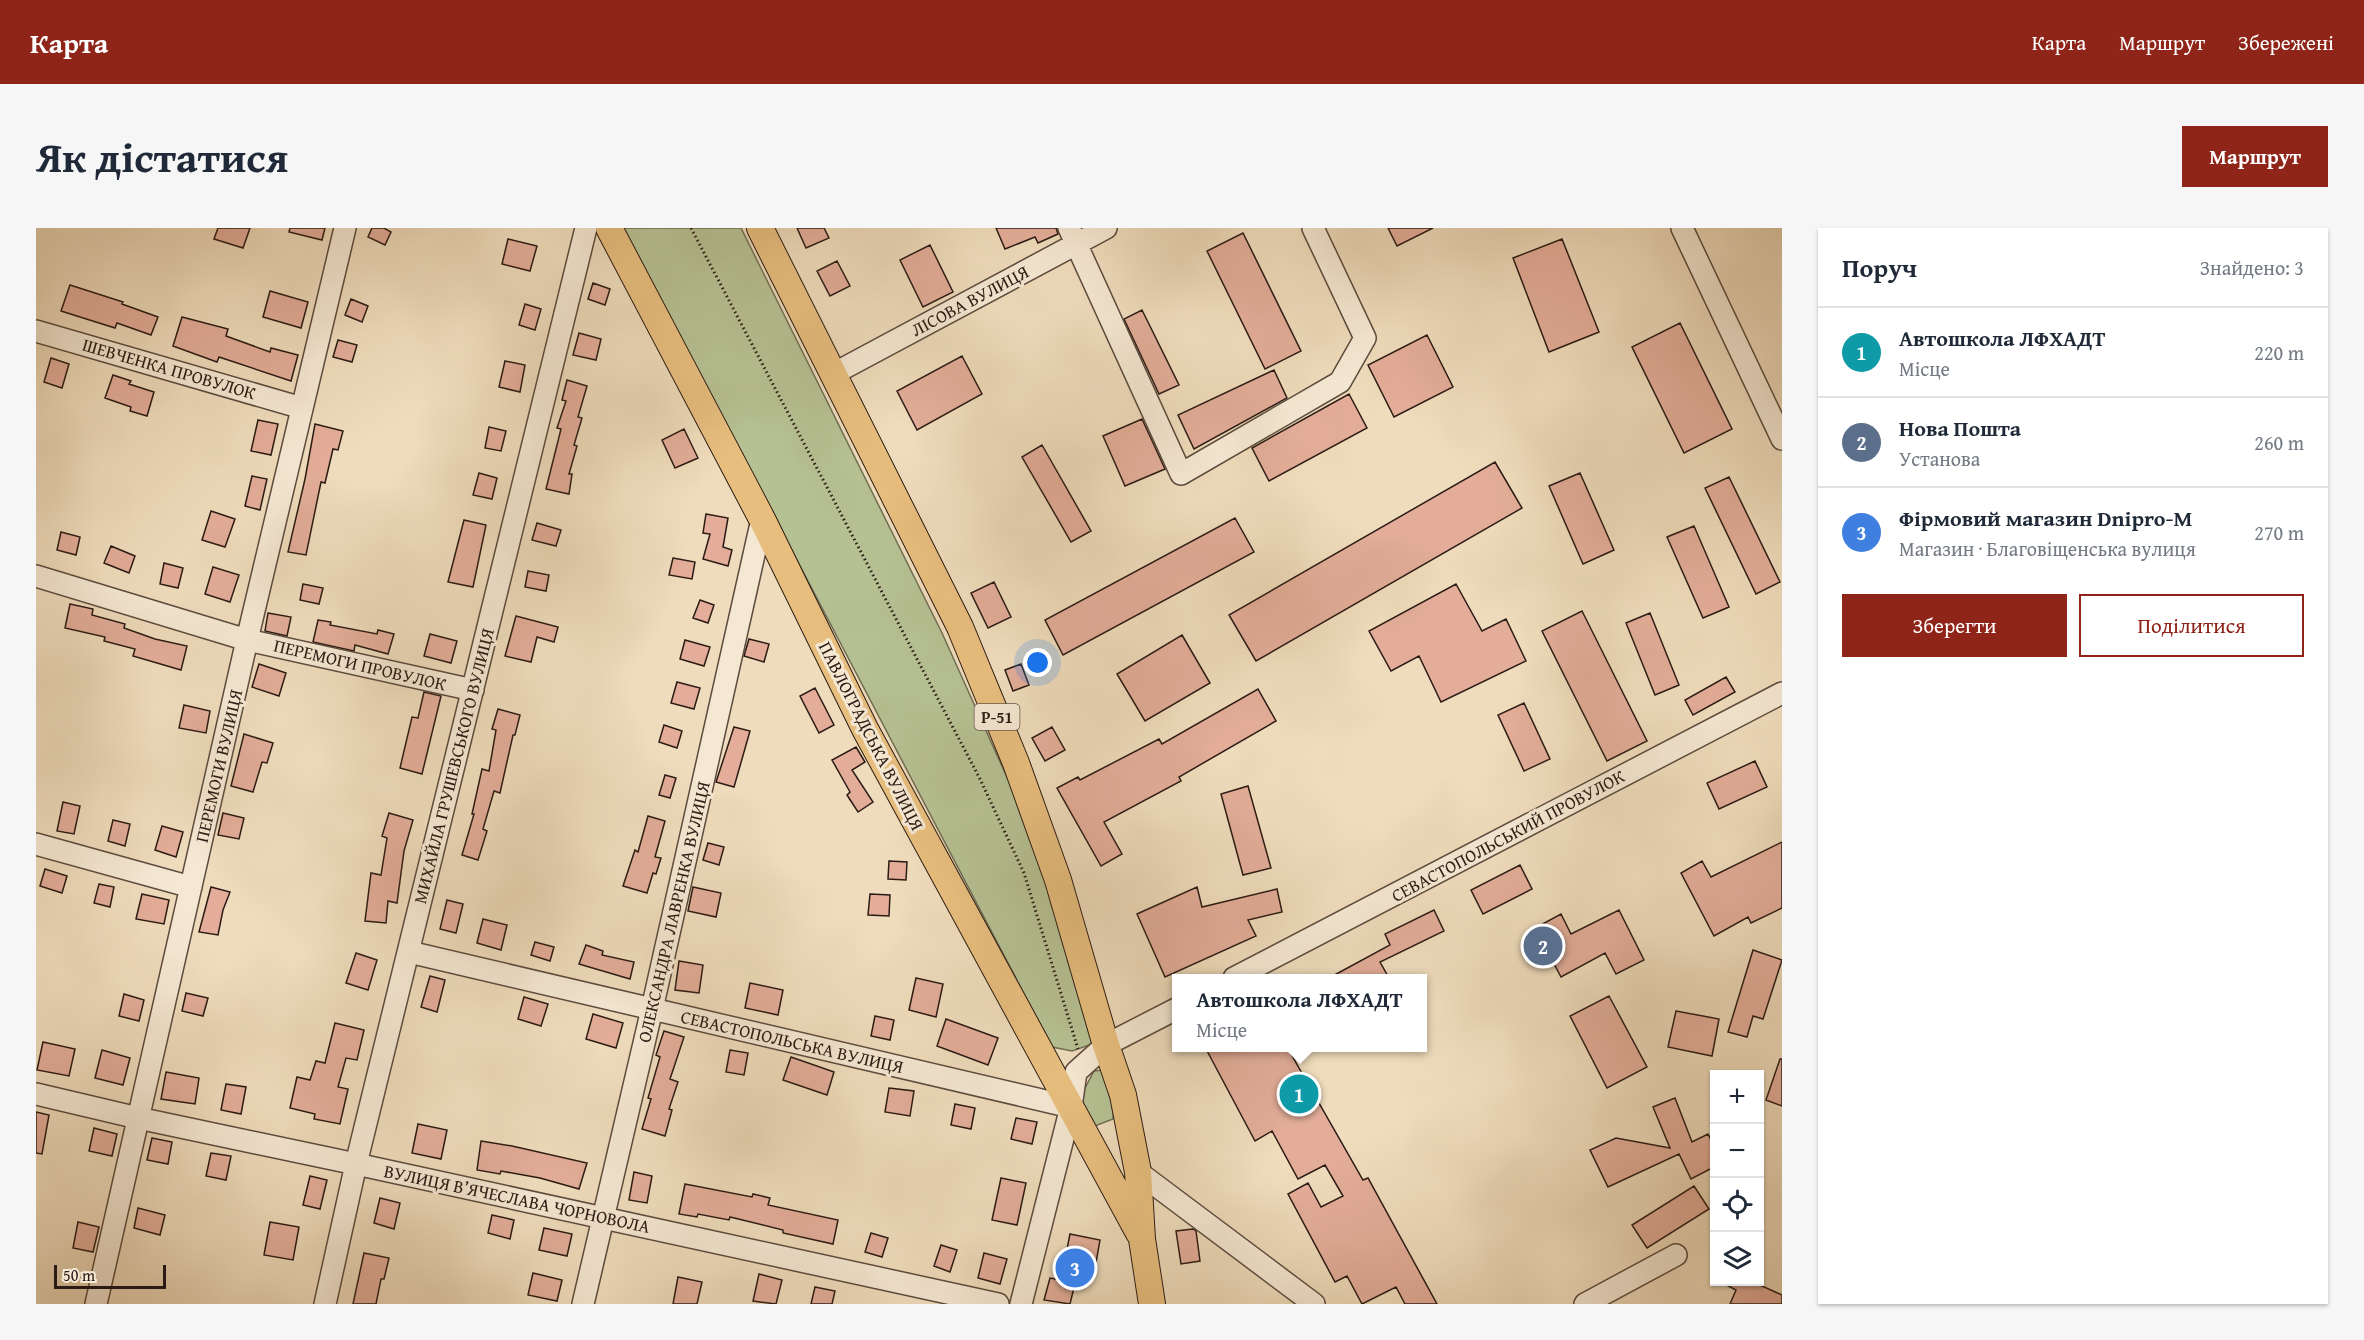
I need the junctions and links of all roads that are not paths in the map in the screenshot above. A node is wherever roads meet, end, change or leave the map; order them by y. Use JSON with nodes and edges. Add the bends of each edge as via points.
{"nodes":[{"id":1,"x":345,"y":228,"type":"edge"},
{"id":2,"x":586,"y":228,"type":"edge"},
{"id":3,"x":609,"y":228,"type":"edge"},
{"id":4,"x":760,"y":228,"type":"edge"},
{"id":5,"x":1106,"y":228,"type":"edge"},
{"id":6,"x":1313,"y":228,"type":"edge"},
{"id":7,"x":1682,"y":228,"type":"edge"},
{"id":8,"x":1072,"y":236,"type":"edge"},
{"id":9,"x":36,"y":331,"type":"edge"},
{"id":10,"x":833,"y":374,"type":"junction"},
{"id":11,"x":302,"y":408,"type":"junction"},
{"id":12,"x":1782,"y":439,"type":"edge"},
{"id":13,"x":762,"y":519,"type":"junction"},
{"id":14,"x":36,"y":576,"type":"edge"},
{"id":15,"x":247,"y":640,"type":"junction"},
{"id":16,"x":473,"y":690,"type":"junction"},
{"id":17,"x":1782,"y":693,"type":"edge"},
{"id":18,"x":36,"y":844,"type":"edge"},
{"id":19,"x":191,"y":887,"type":"junction"},
{"id":20,"x":409,"y":952,"type":"junction"},
{"id":21,"x":1242,"y":974,"type":"edge"},
{"id":22,"x":652,"y":1009,"type":"junction"},
{"id":23,"x":1172,"y":1011,"type":"edge"},
{"id":24,"x":1106,"y":1045,"type":"junction"},
{"id":25,"x":36,"y":1094,"type":"edge"},
{"id":26,"x":1071,"y":1107,"type":"junction"},
{"id":27,"x":138,"y":1118,"type":"junction"},
{"id":28,"x":356,"y":1164,"type":"junction"},
{"id":29,"x":1138,"y":1172,"type":"junction"},
{"id":30,"x":603,"y":1219,"type":"junction"},
{"id":31,"x":1142,"y":1239,"type":"junction"},
{"id":32,"x":1676,"y":1255,"type":"dead end"},
{"id":33,"x":96,"y":1304,"type":"edge"},
{"id":34,"x":325,"y":1304,"type":"edge"},
{"id":35,"x":583,"y":1304,"type":"edge"},
{"id":36,"x":998,"y":1304,"type":"edge"},
{"id":37,"x":1021,"y":1304,"type":"edge"},
{"id":38,"x":1152,"y":1304,"type":"edge"},
{"id":39,"x":1314,"y":1304,"type":"edge"},
{"id":40,"x":1585,"y":1304,"type":"edge"}],
"edges":[{"from":1,"to":11,"type":"street","name":"ПЕРЕМОГИ ВУЛИЦЯ"},
{"from":2,"to":16,"type":"street","name":"МИХАЙЛА ГРУШЕВСЬКОГО ВУЛИЦЯ"},
{"from":3,"to":13,"type":"main road","name":"ПАВЛОГРАДСЬКА ВУЛИЦЯ","number":"Р-51"},
{"from":4,"to":10,"type":"main road","name":"ПАВЛОГРАДСЬКА ВУЛИЦЯ","number":"Р-51"},
{"from":5,"to":8,"type":"street","name":"ЛІСОВА ВУЛИЦЯ"},
{"from":6,"to":8,"type":"street","via":[[1365,338],[1340,382],[1181,474]]},
{"from":7,"to":12,"type":"street"},
{"from":8,"to":10,"type":"street","name":"ЛІСОВА ВУЛИЦЯ"},
{"from":9,"to":11,"type":"street","name":"ШЕВЧЕНКА ПРОВУЛОК"},
{"from":10,"to":24,"type":"main road","name":"ПАВЛОГРАДСЬКА ВУЛИЦЯ","number":"Р-51","via":[[960,627],[1016,763],[1058,880]]},
{"from":11,"to":15,"type":"street","name":"ПЕРЕМОГИ ВУЛИЦЯ"},
{"from":13,"to":22,"type":"street","name":"ОЛЕКСАНДРА ЛАВРЕНКА ВУЛИЦЯ"},
{"from":13,"to":26,"type":"main road","name":"ПАВЛОГРАДСЬКА ВУЛИЦЯ","number":"Р-51","via":[[865,729]]},
{"from":14,"to":15,"type":"street","name":"ПЕРЕМОГИ ПРОВУЛОК"},
{"from":15,"to":16,"type":"street","name":"ПЕРЕМОГИ ПРОВУЛОК"},
{"from":15,"to":19,"type":"street","name":"ПЕРЕМОГИ ВУЛИЦЯ"},
{"from":16,"to":20,"type":"street","name":"МИХАЙЛА ГРУШЕВСЬКОГО ВУЛИЦЯ"},
{"from":17,"to":21,"type":"street","name":"СЕВАСТОПОЛЬСЬКИЙ ПРОВУЛОК"},
{"from":18,"to":19,"type":"street"},
{"from":19,"to":27,"type":"street","name":"ПЕРЕМОГИ ВУЛИЦЯ"},
{"from":20,"to":22,"type":"street","name":"СЕВАСТОПОЛЬСЬКА ВУЛИЦЯ"},
{"from":20,"to":28,"type":"street","name":"МИХАЙЛА ГРУШЕВСЬКОГО ВУЛИЦЯ"},
{"from":22,"to":26,"type":"street","name":"СЕВАСТОПОЛЬСЬКА ВУЛИЦЯ"},
{"from":22,"to":30,"type":"street","name":"ОЛЕКСАНДРА ЛАВРЕНКА ВУЛИЦЯ"},
{"from":23,"to":24,"type":"street"},
{"from":24,"to":26,"type":"street","via":[[1076,1072]]},
{"from":24,"to":29,"type":"main road","name":"ПАВЛОГРАДСЬКА ВУЛИЦЯ","number":"Р-51","via":[[1123,1095]]},
{"from":25,"to":27,"type":"street","name":"ВУЛИЦЯ В’ЯЧЕСЛАВА ЧОРНОВОЛА"},
{"from":26,"to":31,"type":"main road","name":"ПАВЛОГРАДСЬКА ВУЛИЦЯ","number":"Р-51"},
{"from":26,"to":37,"type":"street"},
{"from":27,"to":28,"type":"street","name":"ВУЛИЦЯ В’ЯЧЕСЛАВА ЧОРНОВОЛА"},
{"from":27,"to":33,"type":"street","name":"ПЕРЕМОГИ ВУЛИЦЯ"},
{"from":28,"to":30,"type":"street","name":"ВУЛИЦЯ В’ЯЧЕСЛАВА ЧОРНОВОЛА"},
{"from":28,"to":34,"type":"street","name":"МИХАЙЛА ГРУШЕВСЬКОГО ВУЛИЦЯ"},
{"from":29,"to":31,"type":"main road","name":"ПАВЛОГРАДСЬКА ВУЛИЦЯ","number":"Р-51"},
{"from":29,"to":39,"type":"street"},
{"from":30,"to":35,"type":"street","name":"ОЛЕКСАНДРА ЛАВРЕНКА ВУЛИЦЯ"},
{"from":30,"to":36,"type":"street","name":"ВУЛИЦЯ В’ЯЧЕСЛАВА ЧОРНОВОЛА"},
{"from":31,"to":38,"type":"main road","name":"ПАВЛОГРАДСЬКА ВУЛИЦЯ","number":"Р-51"},
{"from":32,"to":40,"type":"street"}]}
